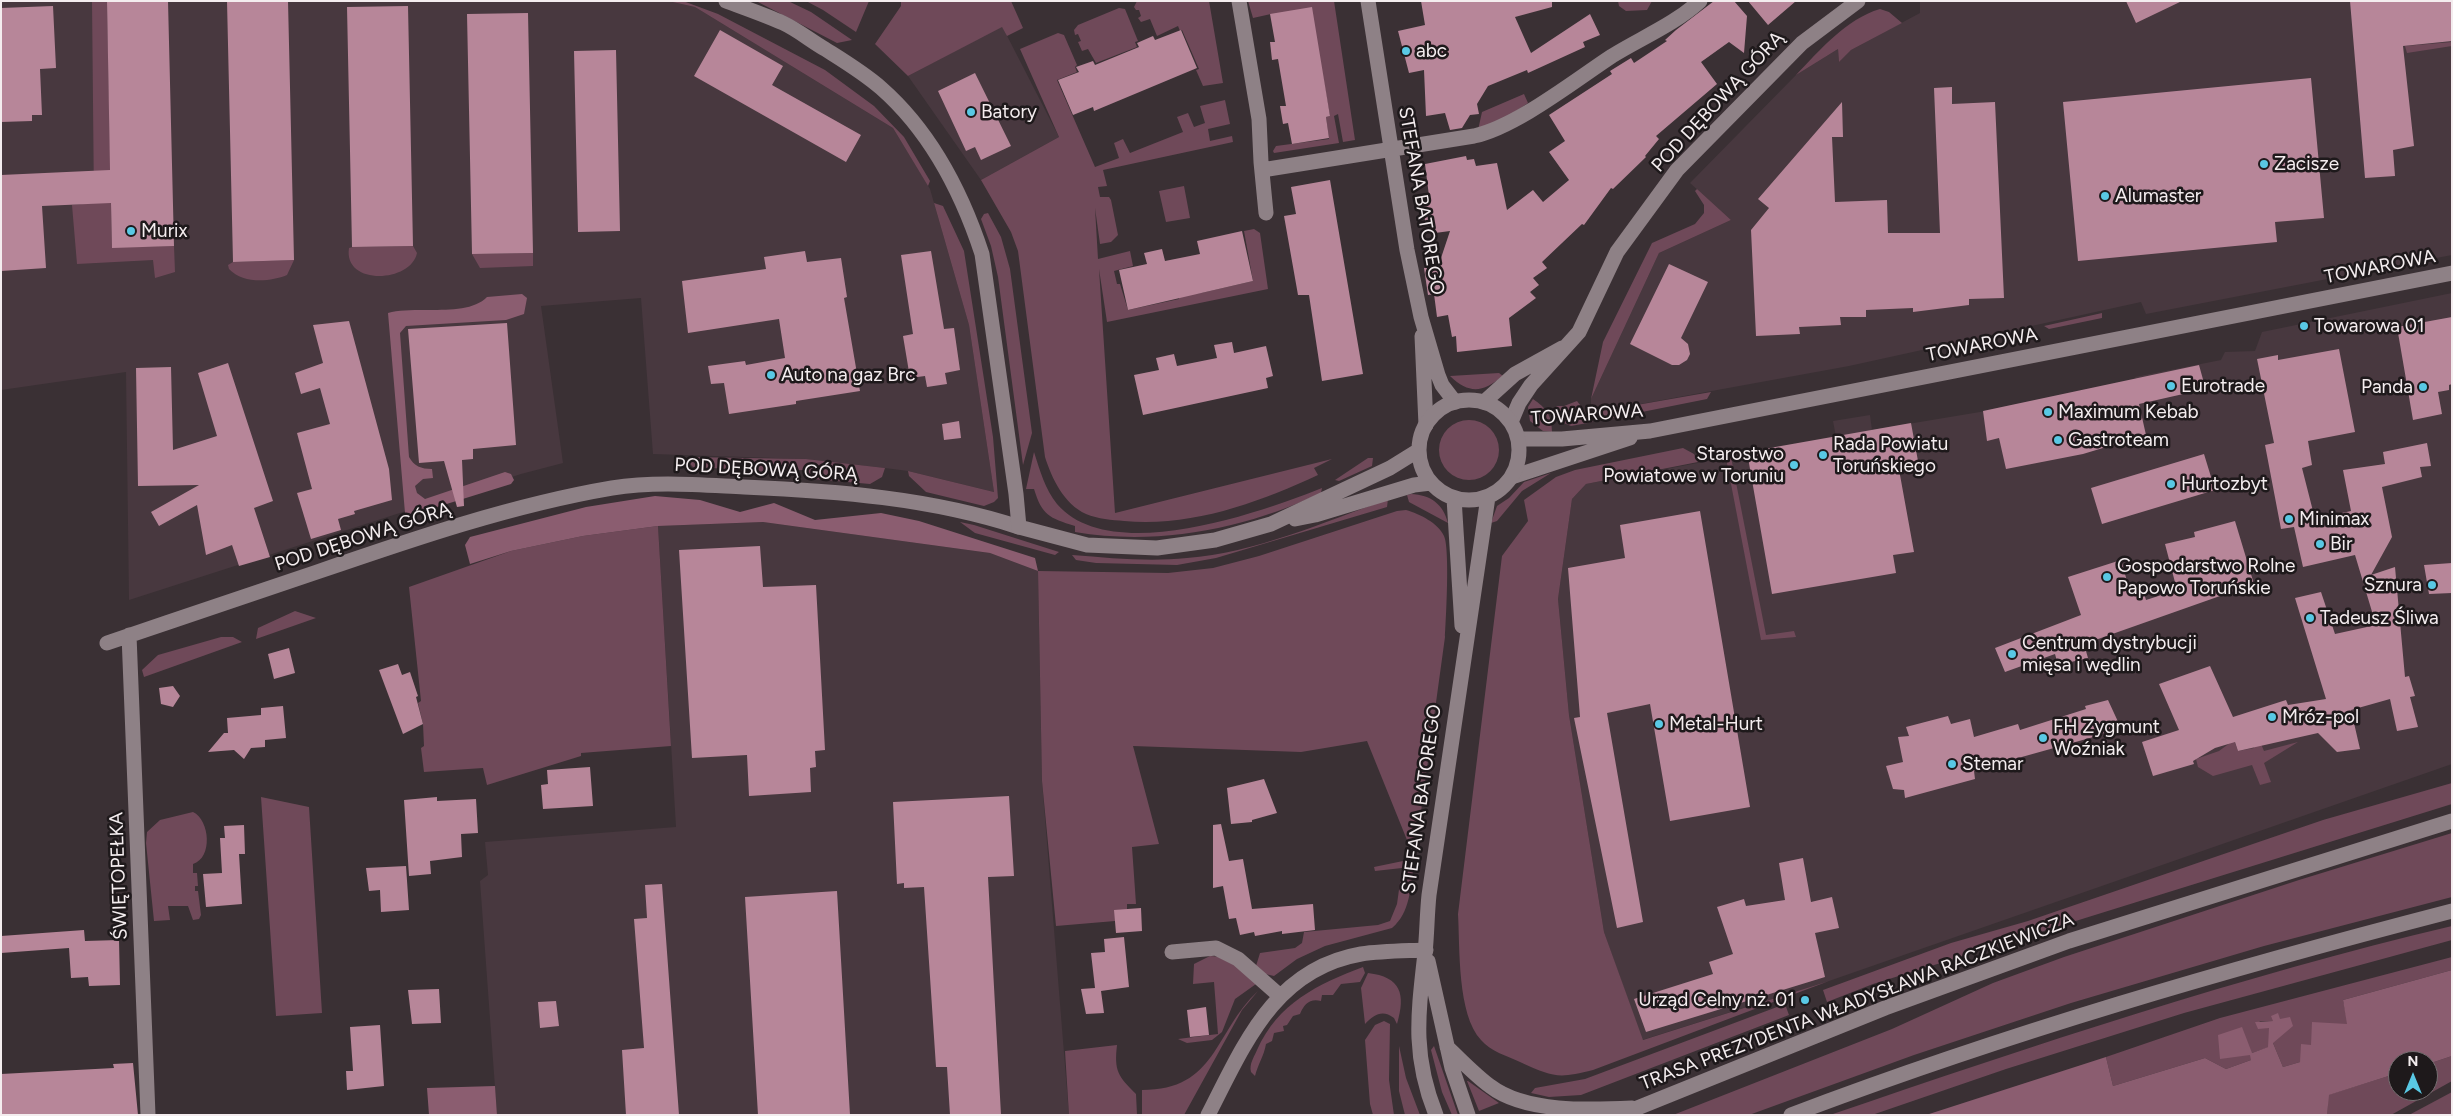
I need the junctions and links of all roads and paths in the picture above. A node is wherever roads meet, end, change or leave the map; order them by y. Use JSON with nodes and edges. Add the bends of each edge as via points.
{"nodes":[{"id":1,"x":726,"y":1,"type":"edge"},
{"id":2,"x":1239,"y":1,"type":"edge"},
{"id":3,"x":1368,"y":1,"type":"edge"},
{"id":4,"x":1700,"y":1,"type":"edge"},
{"id":5,"x":1852,"y":3,"type":"edge"},
{"id":6,"x":1392,"y":149,"type":"junction"},
{"id":7,"x":1262,"y":170,"type":"junction"},
{"id":8,"x":1266,"y":213,"type":"dead end"},
{"id":9,"x":2452,"y":273,"type":"edge"},
{"id":10,"x":1421,"y":317,"type":"junction"},
{"id":11,"x":1568,"y":345,"type":"junction"},
{"id":12,"x":1455,"y":402,"type":"junction"},
{"id":13,"x":1484,"y":402,"type":"junction"},
{"id":14,"x":1511,"y":422,"type":"junction"},
{"id":15,"x":1426,"y":425,"type":"junction"},
{"id":16,"x":1650,"y":431,"type":"junction"},
{"id":17,"x":1519,"y":439,"type":"junction"},
{"id":18,"x":1419,"y":450,"type":"junction"},
{"id":19,"x":1512,"y":477,"type":"junction"},
{"id":20,"x":1431,"y":483,"type":"junction"},
{"id":21,"x":1488,"y":497,"type":"junction"},
{"id":22,"x":1454,"y":498,"type":"junction"},
{"id":23,"x":1271,"y":524,"type":"junction"},
{"id":24,"x":1019,"y":527,"type":"junction"},
{"id":25,"x":129,"y":635,"type":"junction"},
{"id":26,"x":107,"y":642,"type":"dead end"},
{"id":27,"x":1464,"y":654,"type":"junction"},
{"id":28,"x":2452,"y":821,"type":"edge"},
{"id":29,"x":2452,"y":912,"type":"edge"},
{"id":30,"x":1426,"y":950,"type":"junction"},
{"id":31,"x":1172,"y":952,"type":"dead end"},
{"id":32,"x":1280,"y":996,"type":"junction"},
{"id":33,"x":1447,"y":1047,"type":"junction"},
{"id":34,"x":1639,"y":1107,"type":"junction"},
{"id":35,"x":148,"y":1115,"type":"edge"},
{"id":36,"x":1208,"y":1115,"type":"edge"},
{"id":37,"x":1436,"y":1115,"type":"edge"},
{"id":38,"x":1468,"y":1115,"type":"edge"},
{"id":39,"x":1620,"y":1115,"type":"edge"},
{"id":40,"x":1791,"y":1115,"type":"edge"}],
"edges":[{"from":1,"to":24,"type":"street","via":[[784,24],[881,88],[927,141],[955,187],[982,254]]},
{"from":2,"to":7,"type":"street","via":[[1260,119]]},
{"from":3,"to":6,"type":"street","name":"STEFANA BATOREGO"},
{"from":4,"to":6,"type":"street","via":[[1686,13],[1500,129]]},
{"from":5,"to":11,"type":"street","name":"POD DĘBOWĄ GÓRĄ","via":[[1802,43],[1677,170],[1617,252],[1578,332]]},
{"from":6,"to":7,"type":"street"},
{"from":6,"to":10,"type":"street","name":"STEFANA BATOREGO","via":[[1406,250]]},
{"from":7,"to":8,"type":"street"},
{"from":9,"to":16,"type":"street","name":"TOWAROWA"},
{"from":10,"to":12,"type":"street","name":"STEFANA BATOREGO","via":[[1442,385]]},
{"from":10,"to":15,"type":"street"},
{"from":11,"to":13,"type":"street","via":[[1515,374]]},
{"from":11,"to":14,"type":"street","name":"POD DĘBOWĄ GÓRĄ","via":[[1531,385]]},
{"from":12,"to":13,"type":"street"},
{"from":12,"to":15,"type":"street","via":[[1442,408]]},
{"from":13,"to":14,"type":"street","via":[[1500,410]]},
{"from":14,"to":17,"type":"street"},
{"from":15,"to":18,"type":"street"},
{"from":16,"to":17,"type":"street","name":"TOWAROWA","via":[[1562,439]]},
{"from":16,"to":19,"type":"street"},
{"from":17,"to":19,"type":"street","via":[[1519,458]]},
{"from":18,"to":20,"type":"street","via":[[1423,469]]},
{"from":18,"to":23,"type":"street","name":"POD DĘBOWĄ GÓRĄ","via":[[1390,468]]},
{"from":19,"to":21,"type":"street","via":[[1504,487]]},
{"from":20,"to":22,"type":"street"},
{"from":20,"to":23,"type":"street","via":[[1414,485],[1315,516]]},
{"from":21,"to":22,"type":"street"},
{"from":21,"to":27,"type":"street","name":"STEFANA BATOREGO"},
{"from":22,"to":27,"type":"street","name":"STEFANA BATOREGO"},
{"from":23,"to":24,"type":"street","name":"POD DĘBOWĄ GÓRĄ","via":[[1215,540],[1157,548],[1088,546]]},
{"from":24,"to":25,"type":"street","name":"POD DĘBOWĄ GÓRĄ","via":[[985,516],[908,501],[825,491],[678,484],[614,488],[537,504],[402,543]]},
{"from":25,"to":26,"type":"street","name":"POD DĘBOWĄ GÓRĄ"},
{"from":25,"to":35,"type":"street","name":"ŚWIĘTOPEŁKA"},
{"from":27,"to":30,"type":"street","name":"STEFANA BATOREGO","via":[[1429,895]]},
{"from":28,"to":34,"type":"street","name":"TRASA PREZYDENTA WŁADYSŁAWA RACZKIEWICZA","via":[[2069,941],[1885,1008]]},
{"from":29,"to":40,"type":"street","via":[[2280,956],[2150,994],[1866,1086]]},
{"from":30,"to":32,"type":"street","via":[[1348,958],[1314,971]]},
{"from":30,"to":33,"type":"street","name":"STEFANA BATOREGO"},
{"from":30,"to":37,"type":"street","name":"STEFANA BATOREGO","via":[[1419,1002],[1418,1046],[1427,1092]]},
{"from":31,"to":32,"type":"street","via":[[1216,948],[1238,959]]},
{"from":32,"to":36,"type":"street","via":[[1254,1028]]},
{"from":33,"to":34,"type":"street","via":[[1491,1087],[1522,1100],[1565,1109]]},
{"from":33,"to":38,"type":"street","name":"STEFANA BATOREGO"},
{"from":34,"to":39,"type":"street","name":"TRASA PREZYDENTA WŁADYSŁAWA RACZKIEWICZA"}]}
